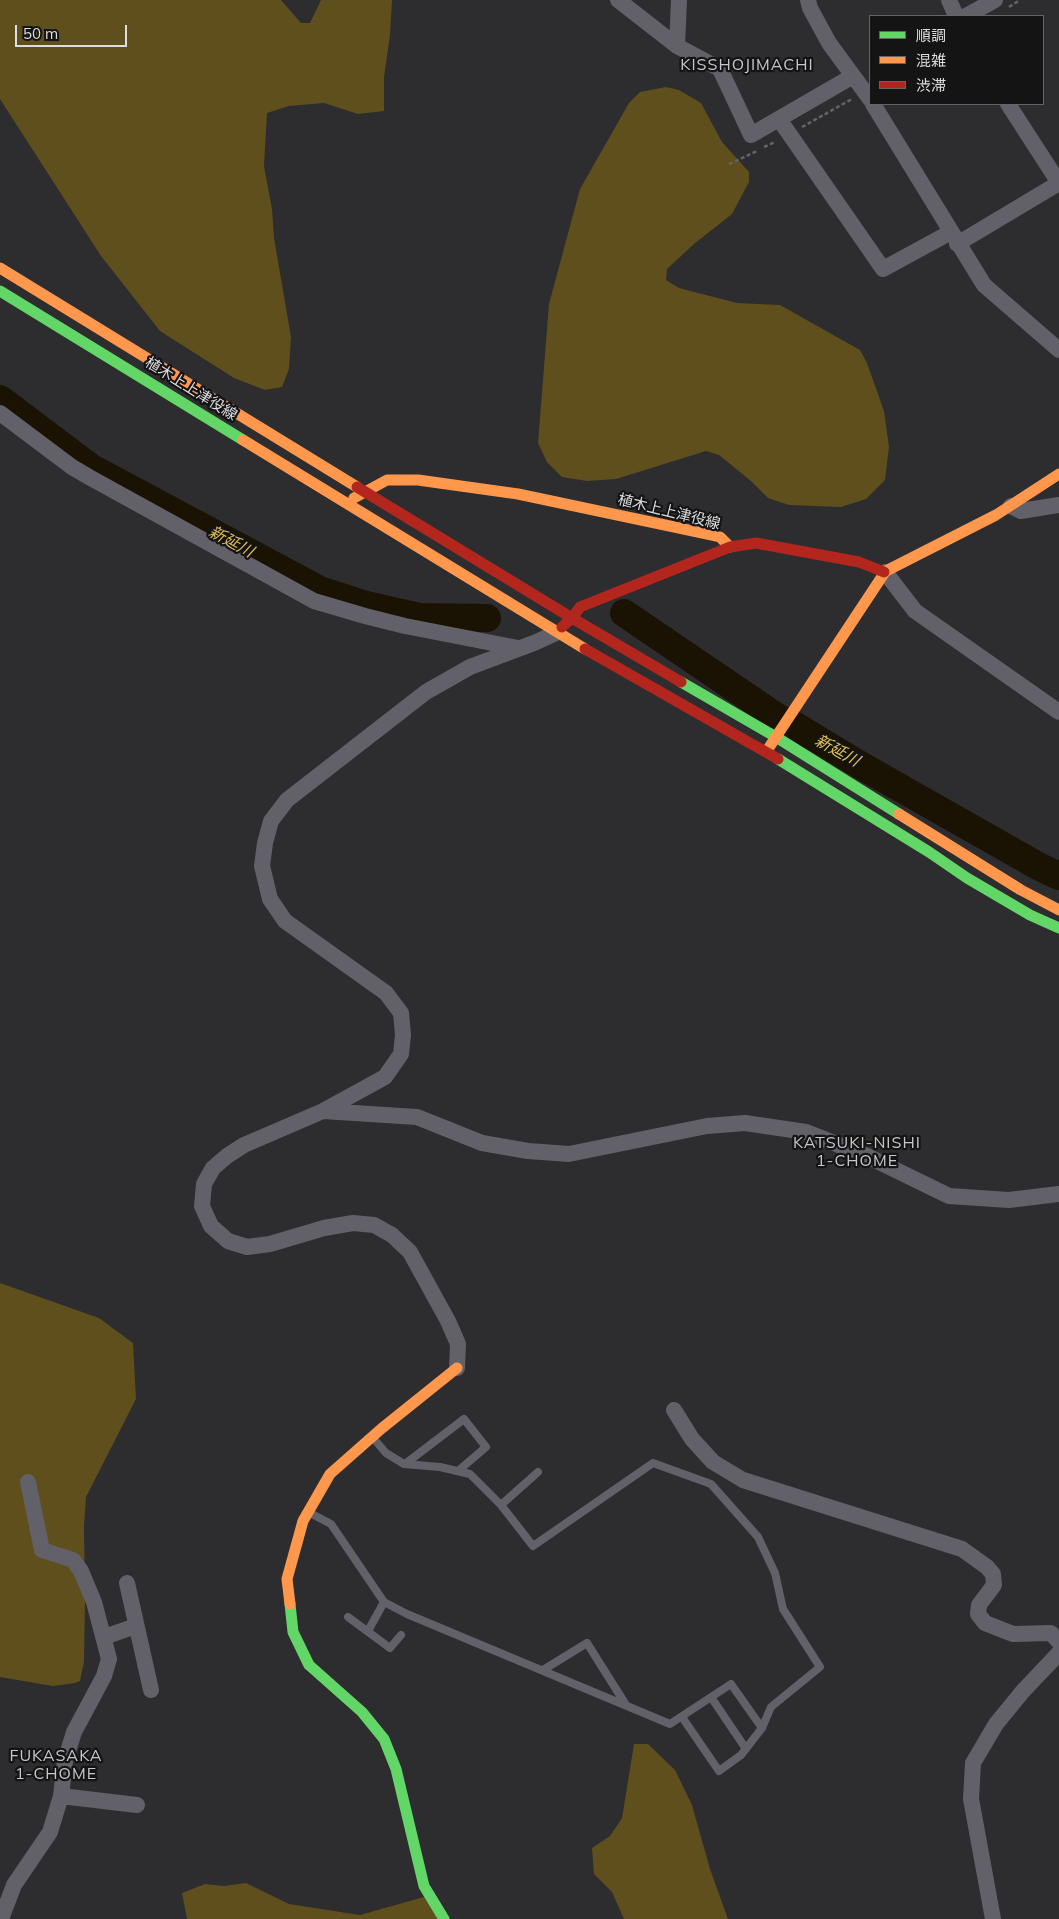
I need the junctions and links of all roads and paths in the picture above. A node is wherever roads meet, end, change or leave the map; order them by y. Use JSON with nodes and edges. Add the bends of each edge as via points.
{"nodes":[{"id":1,"x":618,"y":0,"type":"edge"},
{"id":2,"x":679,"y":0,"type":"edge"},
{"id":3,"x":808,"y":0,"type":"edge"},
{"id":4,"x":949,"y":0,"type":"edge"},
{"id":5,"x":995,"y":0,"type":"edge"},
{"id":6,"x":956,"y":15,"type":"edge"},
{"id":7,"x":968,"y":15,"type":"edge"},
{"id":8,"x":677,"y":46,"type":"junction"},
{"id":9,"x":853,"y":76,"type":"junction"},
{"id":10,"x":869,"y":98,"type":"edge"},
{"id":11,"x":874,"y":105,"type":"edge"},
{"id":12,"x":1009,"y":105,"type":"edge"},
{"id":13,"x":779,"y":119,"type":"junction"},
{"id":14,"x":1059,"y":183,"type":"edge"},
{"id":15,"x":954,"y":238,"type":"junction"},
{"id":16,"x":0,"y":268,"type":"edge"},
{"id":17,"x":0,"y":291,"type":"edge"},
{"id":18,"x":1059,"y":350,"type":"edge"},
{"id":19,"x":0,"y":413,"type":"edge"},
{"id":20,"x":1059,"y":474,"type":"edge"},
{"id":21,"x":365,"y":491,"type":"junction"},
{"id":22,"x":347,"y":503,"type":"junction"},
{"id":23,"x":1059,"y":505,"type":"edge"},
{"id":24,"x":1011,"y":506,"type":"junction"},
{"id":25,"x":730,"y":547,"type":"junction"},
{"id":26,"x":885,"y":572,"type":"junction"},
{"id":27,"x":572,"y":618,"type":"junction"},
{"id":28,"x":556,"y":633,"type":"junction"},
{"id":29,"x":518,"y":648,"type":"junction"},
{"id":30,"x":1059,"y":712,"type":"edge"},
{"id":31,"x":776,"y":737,"type":"junction"},
{"id":32,"x":766,"y":752,"type":"junction"},
{"id":33,"x":1058,"y":906,"type":"edge"},
{"id":34,"x":1056,"y":926,"type":"edge"},
{"id":35,"x":323,"y":1111,"type":"junction"},
{"id":36,"x":1059,"y":1194,"type":"edge"},
{"id":37,"x":457,"y":1368,"type":"joint"},
{"id":38,"x":674,"y":1410,"type":"dead end"},
{"id":39,"x":372,"y":1437,"type":"junction"},
{"id":40,"x":405,"y":1464,"type":"junction"},
{"id":41,"x":458,"y":1471,"type":"junction"},
{"id":42,"x":538,"y":1472,"type":"dead end"},
{"id":43,"x":28,"y":1482,"type":"dead end"},
{"id":44,"x":501,"y":1505,"type":"junction"},
{"id":45,"x":308,"y":1513,"type":"junction"},
{"id":46,"x":127,"y":1582,"type":"dead end"},
{"id":47,"x":384,"y":1602,"type":"junction"},
{"id":48,"x":348,"y":1617,"type":"dead end"},
{"id":49,"x":136,"y":1626,"type":"junction"},
{"id":50,"x":368,"y":1631,"type":"junction"},
{"id":51,"x":401,"y":1635,"type":"dead end"},
{"id":52,"x":104,"y":1637,"type":"junction"},
{"id":53,"x":1055,"y":1638,"type":"edge"},
{"id":54,"x":1059,"y":1653,"type":"edge"},
{"id":55,"x":542,"y":1670,"type":"junction"},
{"id":56,"x":151,"y":1690,"type":"dead end"},
{"id":57,"x":711,"y":1697,"type":"junction"},
{"id":58,"x":626,"y":1706,"type":"junction"},
{"id":59,"x":682,"y":1716,"type":"junction"},
{"id":60,"x":762,"y":1728,"type":"junction"},
{"id":61,"x":746,"y":1749,"type":"junction"},
{"id":62,"x":61,"y":1796,"type":"junction"},
{"id":63,"x":137,"y":1805,"type":"dead end"},
{"id":64,"x":1,"y":1919,"type":"edge"},
{"id":65,"x":444,"y":1919,"type":"edge"},
{"id":66,"x":993,"y":1919,"type":"edge"}],
"edges":[{"from":1,"to":8,"type":"street"},
{"from":2,"to":8,"type":"street"},
{"from":3,"to":9,"type":"street","via":[[829,43]]},
{"from":4,"to":6,"type":"street"},
{"from":5,"to":7,"type":"street"},
{"from":8,"to":13,"type":"street","via":[[720,70],[751,135]]},
{"from":9,"to":10,"type":"street"},
{"from":9,"to":13,"type":"street"},
{"from":11,"to":15,"type":"street"},
{"from":12,"to":14,"type":"street"},
{"from":13,"to":15,"type":"street","via":[[883,269]]},
{"from":14,"to":15,"type":"street"},
{"from":15,"to":18,"type":"street","via":[[984,285]]},
{"from":16,"to":21,"type":"street","name":"植木上上津役線"},
{"from":17,"to":22,"type":"street","name":"植木上上津役線"},
{"from":19,"to":29,"type":"street","via":[[89,478],[314,601],[405,626]]},
{"from":20,"to":24,"type":"street"},
{"from":21,"to":22,"type":"street","name":"植木上上津役線"},
{"from":21,"to":25,"type":"street","name":"植木上上津役線","via":[[387,480],[418,480],[518,494],[720,537]]},
{"from":21,"to":27,"type":"street"},
{"from":22,"to":28,"type":"street"},
{"from":23,"to":24,"type":"street","via":[[1021,511]]},
{"from":24,"to":26,"type":"street"},
{"from":25,"to":26,"type":"street","name":"植木上上津役線","via":[[756,542],[859,562]]},
{"from":25,"to":27,"type":"street","via":[[580,607]]},
{"from":26,"to":30,"type":"street","via":[[915,611]]},
{"from":26,"to":31,"type":"street"},
{"from":27,"to":28,"type":"street"},
{"from":27,"to":31,"type":"street"},
{"from":28,"to":29,"type":"street"},
{"from":28,"to":32,"type":"street"},
{"from":29,"to":35,"type":"street","via":[[470,667],[426,692],[287,800],[271,821],[262,866],[270,899],[285,921],[386,992],[401,1013],[401,1054],[385,1077]]},
{"from":31,"to":32,"type":"street"},
{"from":31,"to":33,"type":"street","via":[[1021,890]]},
{"from":32,"to":34,"type":"street","via":[[967,878],[1030,915]]},
{"from":33,"to":34,"type":"street"},
{"from":35,"to":36,"type":"street","via":[[417,1117],[482,1143],[569,1154],[707,1126],[745,1123],[806,1132],[867,1156],[950,1196],[1009,1200]]},
{"from":35,"to":37,"type":"street","via":[[244,1146],[212,1168],[204,1184],[202,1206],[211,1226],[228,1241],[247,1247],[353,1223],[374,1225],[392,1235],[410,1252],[448,1321],[458,1344]]},
{"from":37,"to":39,"type":"street"},
{"from":38,"to":53,"type":"street","via":[[692,1439],[713,1462],[742,1480],[962,1550],[992,1574],[994,1585],[979,1605],[978,1614],[986,1623],[1013,1634]]},
{"from":39,"to":40,"type":"lane","via":[[386,1453]]},
{"from":39,"to":45,"type":"street","via":[[330,1474]]},
{"from":40,"to":41,"type":"lane"},
{"from":40,"to":41,"type":"lane","via":[[464,1419],[486,1446]]},
{"from":41,"to":44,"type":"lane","via":[[470,1474]]},
{"from":42,"to":44,"type":"lane"},
{"from":43,"to":52,"type":"street","via":[[42,1550],[73,1560],[81,1570]]},
{"from":44,"to":60,"type":"lane","via":[[533,1546],[653,1463],[711,1484],[758,1537],[775,1573],[783,1610],[820,1667],[771,1708]]},
{"from":45,"to":47,"type":"lane","via":[[331,1524]]},
{"from":45,"to":65,"type":"street","via":[[287,1579],[293,1632],[309,1664],[362,1712],[384,1739],[396,1769],[424,1886]]},
{"from":46,"to":49,"type":"street"},
{"from":47,"to":50,"type":"lane"},
{"from":47,"to":55,"type":"lane"},
{"from":48,"to":50,"type":"lane"},
{"from":49,"to":52,"type":"street"},
{"from":49,"to":56,"type":"street"},
{"from":50,"to":51,"type":"lane","via":[[390,1648]]},
{"from":52,"to":62,"type":"street","via":[[109,1659],[104,1676],[74,1732]]},
{"from":54,"to":66,"type":"street","via":[[996,1724],[973,1763],[970,1799]]},
{"from":55,"to":58,"type":"lane"},
{"from":55,"to":58,"type":"lane","via":[[587,1643]]},
{"from":57,"to":59,"type":"lane"},
{"from":57,"to":60,"type":"lane","via":[[732,1684]]},
{"from":57,"to":61,"type":"lane"},
{"from":58,"to":59,"type":"lane","via":[[670,1724]]},
{"from":59,"to":61,"type":"lane","via":[[719,1771]]},
{"from":60,"to":61,"type":"lane"},
{"from":62,"to":63,"type":"street"},
{"from":62,"to":64,"type":"street","via":[[50,1832],[14,1885]]}]}
